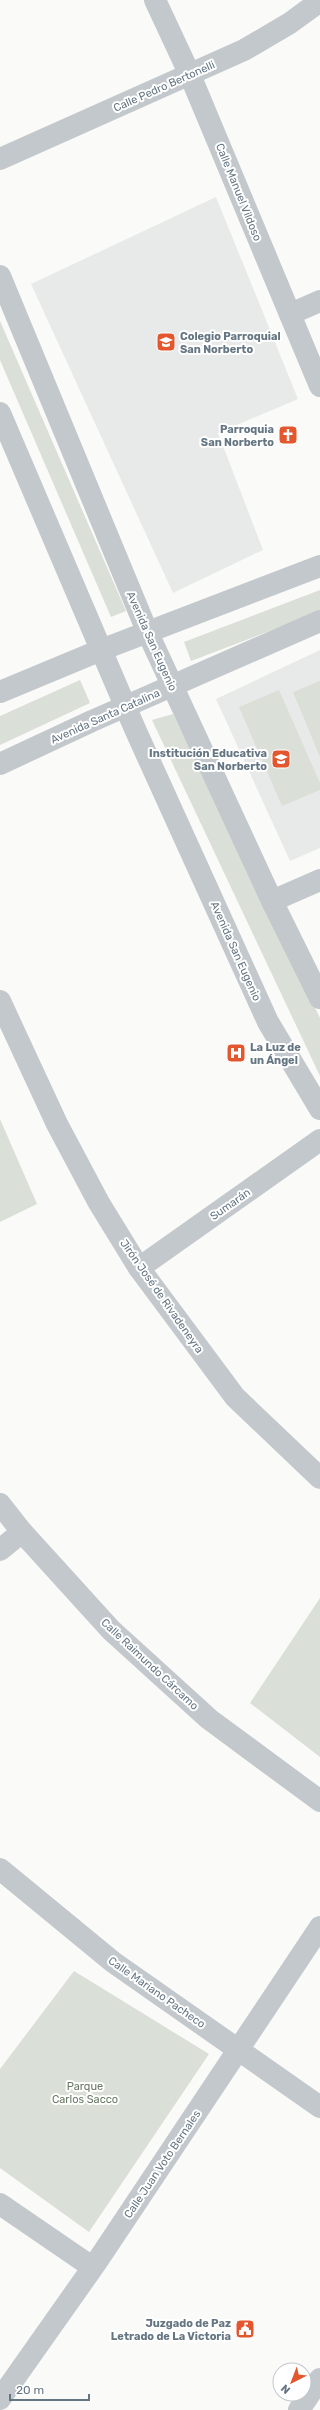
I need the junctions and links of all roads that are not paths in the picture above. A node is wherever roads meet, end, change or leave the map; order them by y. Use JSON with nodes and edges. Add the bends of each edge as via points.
{"nodes":[{"id":1,"x":155,"y":0,"type":"edge"},
{"id":2,"x":320,"y":1,"type":"edge"},
{"id":3,"x":190,"y":75,"type":"junction"},
{"id":4,"x":0,"y":158,"type":"edge"},
{"id":5,"x":0,"y":276,"type":"edge"},
{"id":6,"x":320,"y":300,"type":"edge"},
{"id":7,"x":290,"y":314,"type":"junction"},
{"id":8,"x":320,"y":386,"type":"edge"},
{"id":9,"x":0,"y":413,"type":"edge"},
{"id":10,"x":320,"y":566,"type":"edge"},
{"id":11,"x":320,"y":621,"type":"edge"},
{"id":12,"x":147,"y":632,"type":"junction"},
{"id":13,"x":100,"y":650,"type":"junction"},
{"id":14,"x":172,"y":686,"type":"junction"},
{"id":15,"x":0,"y":692,"type":"edge"},
{"id":16,"x":125,"y":707,"type":"junction"},
{"id":17,"x":0,"y":764,"type":"edge"},
{"id":18,"x":320,"y":880,"type":"edge"},
{"id":19,"x":272,"y":901,"type":"junction"},
{"id":20,"x":320,"y":998,"type":"edge"},
{"id":21,"x":0,"y":1001,"type":"edge"},
{"id":22,"x":6,"y":1031,"type":"edge"},
{"id":23,"x":320,"y":1109,"type":"edge"},
{"id":24,"x":320,"y":1140,"type":"edge"},
{"id":25,"x":139,"y":1268,"type":"junction"},
{"id":26,"x":320,"y":1478,"type":"edge"},
{"id":27,"x":0,"y":1504,"type":"edge"},
{"id":28,"x":22,"y":1532,"type":"junction"},
{"id":29,"x":0,"y":1550,"type":"edge"},
{"id":30,"x":320,"y":1801,"type":"edge"},
{"id":31,"x":0,"y":1868,"type":"edge"},
{"id":32,"x":320,"y":1927,"type":"edge"},
{"id":33,"x":238,"y":2050,"type":"junction"},
{"id":34,"x":320,"y":2107,"type":"edge"},
{"id":35,"x":0,"y":2204,"type":"edge"},
{"id":36,"x":92,"y":2267,"type":"junction"},
{"id":37,"x":320,"y":2379,"type":"edge"},
{"id":38,"x":0,"y":2398,"type":"edge"},
{"id":39,"x":299,"y":2410,"type":"edge"}],
"edges":[{"from":1,"to":3,"type":"street","name":"Calle Manuel Vildoso"},
{"from":2,"to":3,"type":"street","name":"Calle Pedro Bertonelli","via":[[290,23],[244,50]]},
{"from":3,"to":4,"type":"street","name":"Calle Pedro Bertonelli"},
{"from":3,"to":7,"type":"street","name":"Calle Manuel Vildoso"},
{"from":5,"to":12,"type":"street","name":"Avenida San Eugenio"},
{"from":6,"to":7,"type":"street"},
{"from":7,"to":8,"type":"street","name":"Calle Manuel Vildoso"},
{"from":9,"to":13,"type":"street","name":"Avenida San Eugenio"},
{"from":10,"to":12,"type":"street"},
{"from":11,"to":14,"type":"street","name":"Avenida Santa Catalina"},
{"from":12,"to":13,"type":"street"},
{"from":12,"to":14,"type":"street","name":"Avenida San Eugenio"},
{"from":13,"to":15,"type":"street"},
{"from":13,"to":16,"type":"street","name":"Avenida San Eugenio"},
{"from":14,"to":16,"type":"street","name":"Avenida Santa Catalina"},
{"from":14,"to":19,"type":"street","name":"Avenida San Eugenio"},
{"from":16,"to":17,"type":"street","name":"Avenida Santa Catalina"},
{"from":16,"to":23,"type":"street","name":"Avenida San Eugenio","via":[[268,1022]]},
{"from":18,"to":19,"type":"street"},
{"from":19,"to":20,"type":"street","name":"Avenida San Eugenio"},
{"from":21,"to":22,"type":"street","name":"Jirón José de Rivadeneyra"},
{"from":22,"to":25,"type":"street","name":"Jirón José de Rivadeneyra","via":[[99,1203]]},
{"from":24,"to":25,"type":"street","name":"Sumarán"},
{"from":25,"to":26,"type":"street","name":"Jirón José de Rivadeneyra","via":[[235,1397]]},
{"from":27,"to":28,"type":"street","name":"Calle Raimundo Cárcamo"},
{"from":28,"to":29,"type":"street"},
{"from":28,"to":30,"type":"street","name":"Calle Raimundo Cárcamo","via":[[112,1630],[209,1719]]},
{"from":31,"to":33,"type":"street","name":"Calle Mariano Pacheco","via":[[113,1962]]},
{"from":32,"to":33,"type":"street","name":"Calle Juan Voto Bernales"},
{"from":33,"to":34,"type":"street","name":"Calle Mariano Pacheco"},
{"from":33,"to":36,"type":"street","name":"Calle Juan Voto Bernales"},
{"from":35,"to":36,"type":"street"},
{"from":36,"to":38,"type":"street","name":"Calle Juan Voto Bernales"},
{"from":37,"to":39,"type":"street"}]}
